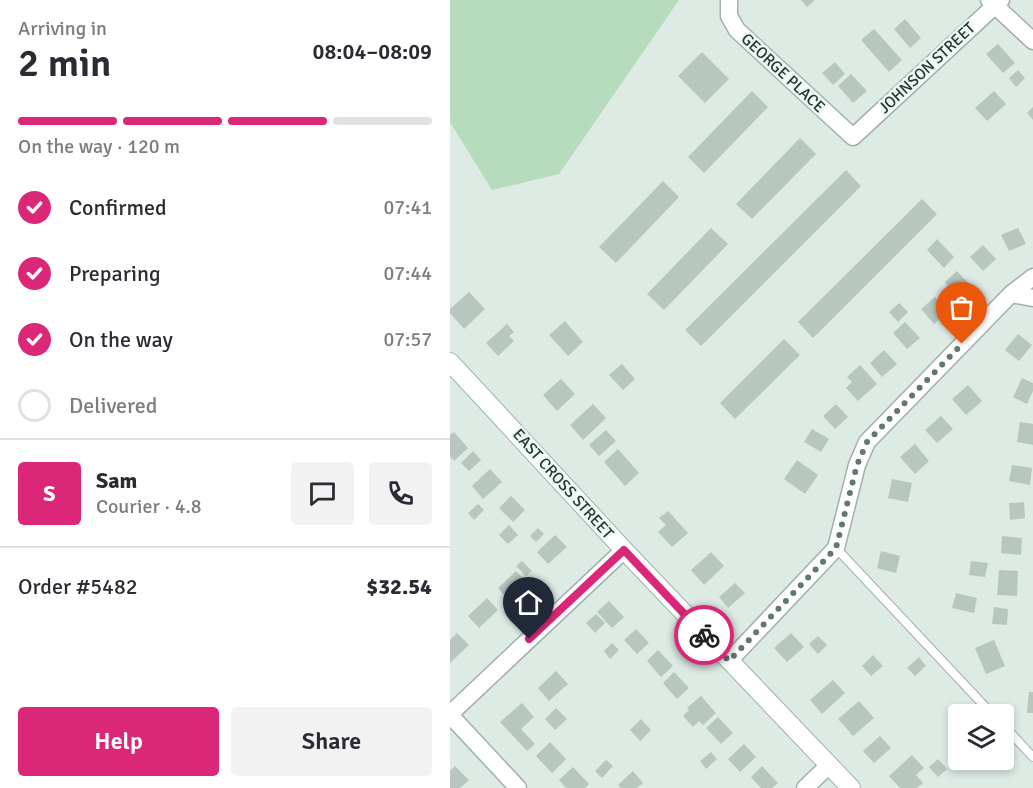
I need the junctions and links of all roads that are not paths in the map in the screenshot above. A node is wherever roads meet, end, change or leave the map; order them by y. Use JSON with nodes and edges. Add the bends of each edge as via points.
{"nodes":[{"id":1,"x":729,"y":0,"type":"edge"},
{"id":2,"x":995,"y":2,"type":"edge"},
{"id":3,"x":1033,"y":41,"type":"edge"},
{"id":4,"x":853,"y":137,"type":"joint"},
{"id":5,"x":1033,"y":277,"type":"edge"},
{"id":6,"x":1011,"y":294,"type":"junction"},
{"id":7,"x":1033,"y":298,"type":"edge"},
{"id":8,"x":450,"y":362,"type":"edge"},
{"id":9,"x":836,"y":548,"type":"junction"},
{"id":10,"x":624,"y":550,"type":"junction"},
{"id":11,"x":729,"y":661,"type":"junction"},
{"id":12,"x":983,"y":704,"type":"edge"},
{"id":13,"x":450,"y":715,"type":"edge"},
{"id":14,"x":1014,"y":737,"type":"edge"},
{"id":15,"x":1033,"y":757,"type":"edge"},
{"id":16,"x":829,"y":765,"type":"junction"},
{"id":17,"x":518,"y":788,"type":"edge"},
{"id":18,"x":805,"y":788,"type":"edge"},
{"id":19,"x":851,"y":788,"type":"edge"}],
"edges":[{"from":1,"to":4,"type":"street","name":"GEORGE PLACE","via":[[729,16],[736,30]]},
{"from":2,"to":3,"type":"street"},
{"from":2,"to":4,"type":"street","name":"JOHNSON STREET"},
{"from":5,"to":6,"type":"street"},
{"from":6,"to":7,"type":"street"},
{"from":6,"to":9,"type":"street","via":[[867,442],[857,465]]},
{"from":8,"to":10,"type":"street","name":"EAST CROSS STREET"},
{"from":9,"to":11,"type":"street"},
{"from":9,"to":12,"type":"lane"},
{"from":10,"to":11,"type":"street","name":"EAST CROSS STREET"},
{"from":10,"to":13,"type":"street"},
{"from":11,"to":16,"type":"street","name":"EAST CROSS STREET"},
{"from":13,"to":17,"type":"street"},
{"from":14,"to":15,"type":"lane"},
{"from":16,"to":18,"type":"street"},
{"from":16,"to":19,"type":"street","name":"EAST CROSS STREET"}]}
